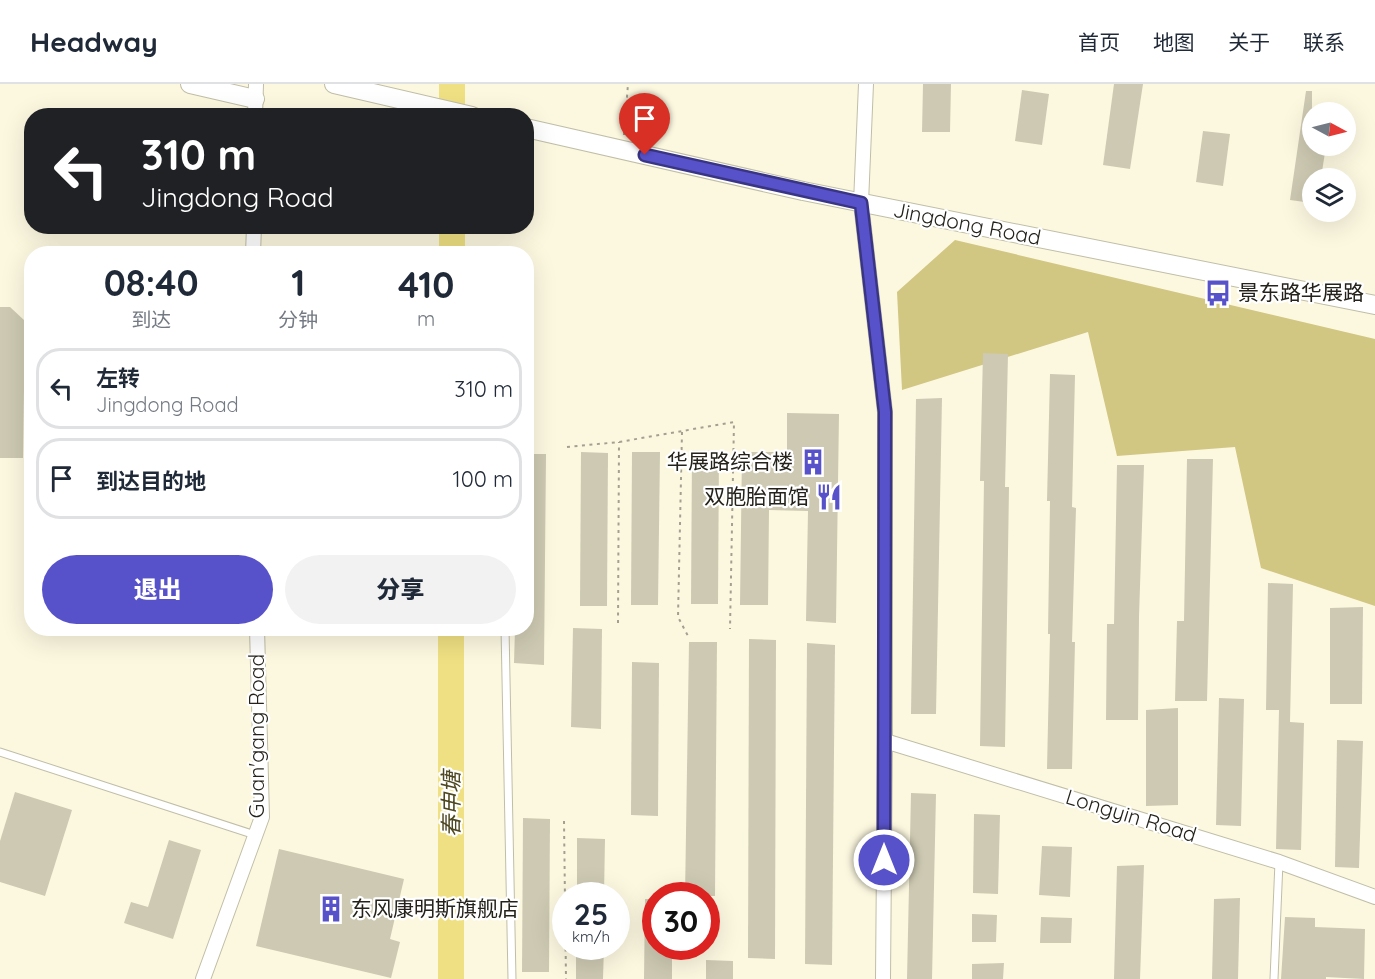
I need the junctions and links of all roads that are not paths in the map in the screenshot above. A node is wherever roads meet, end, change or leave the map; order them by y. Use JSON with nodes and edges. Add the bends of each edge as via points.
{"nodes":[{"id":1,"x":190,"y":84,"type":"edge"},
{"id":2,"x":334,"y":84,"type":"edge"},
{"id":3,"x":866,"y":84,"type":"edge"},
{"id":4,"x":255,"y":100,"type":"edge"},
{"id":5,"x":438,"y":108,"type":"edge"},
{"id":6,"x":534,"y":130,"type":"edge"},
{"id":7,"x":861,"y":203,"type":"junction"},
{"id":8,"x":1375,"y":305,"type":"edge"},
{"id":9,"x":257,"y":636,"type":"edge"},
{"id":10,"x":505,"y":636,"type":"edge"},
{"id":11,"x":885,"y":741,"type":"junction"},
{"id":12,"x":0,"y":752,"type":"edge"},
{"id":13,"x":255,"y":835,"type":"junction"},
{"id":14,"x":1279,"y":862,"type":"junction"},
{"id":15,"x":1375,"y":897,"type":"edge"},
{"id":16,"x":203,"y":979,"type":"edge"},
{"id":17,"x":512,"y":979,"type":"edge"},
{"id":18,"x":883,"y":979,"type":"edge"},
{"id":19,"x":1274,"y":979,"type":"edge"}],
"edges":[{"from":1,"to":4,"type":"street"},
{"from":2,"to":5,"type":"street"},
{"from":3,"to":7,"type":"street"},
{"from":6,"to":7,"type":"street","name":"Jingdong Road","bridge":true},
{"from":7,"to":8,"type":"street","name":"Jingdong Road"},
{"from":7,"to":11,"type":"street","via":[[885,412]]},
{"from":9,"to":13,"type":"street","name":"Guan'gang Road","via":[[262,817]]},
{"from":10,"to":17,"type":"lane"},
{"from":11,"to":14,"type":"street","name":"Longyin Road"},
{"from":11,"to":18,"type":"street"},
{"from":12,"to":13,"type":"lane"},
{"from":13,"to":16,"type":"street","name":"Guan'gang Road"},
{"from":14,"to":15,"type":"street","name":"Longyin Road"},
{"from":14,"to":19,"type":"lane"}]}
